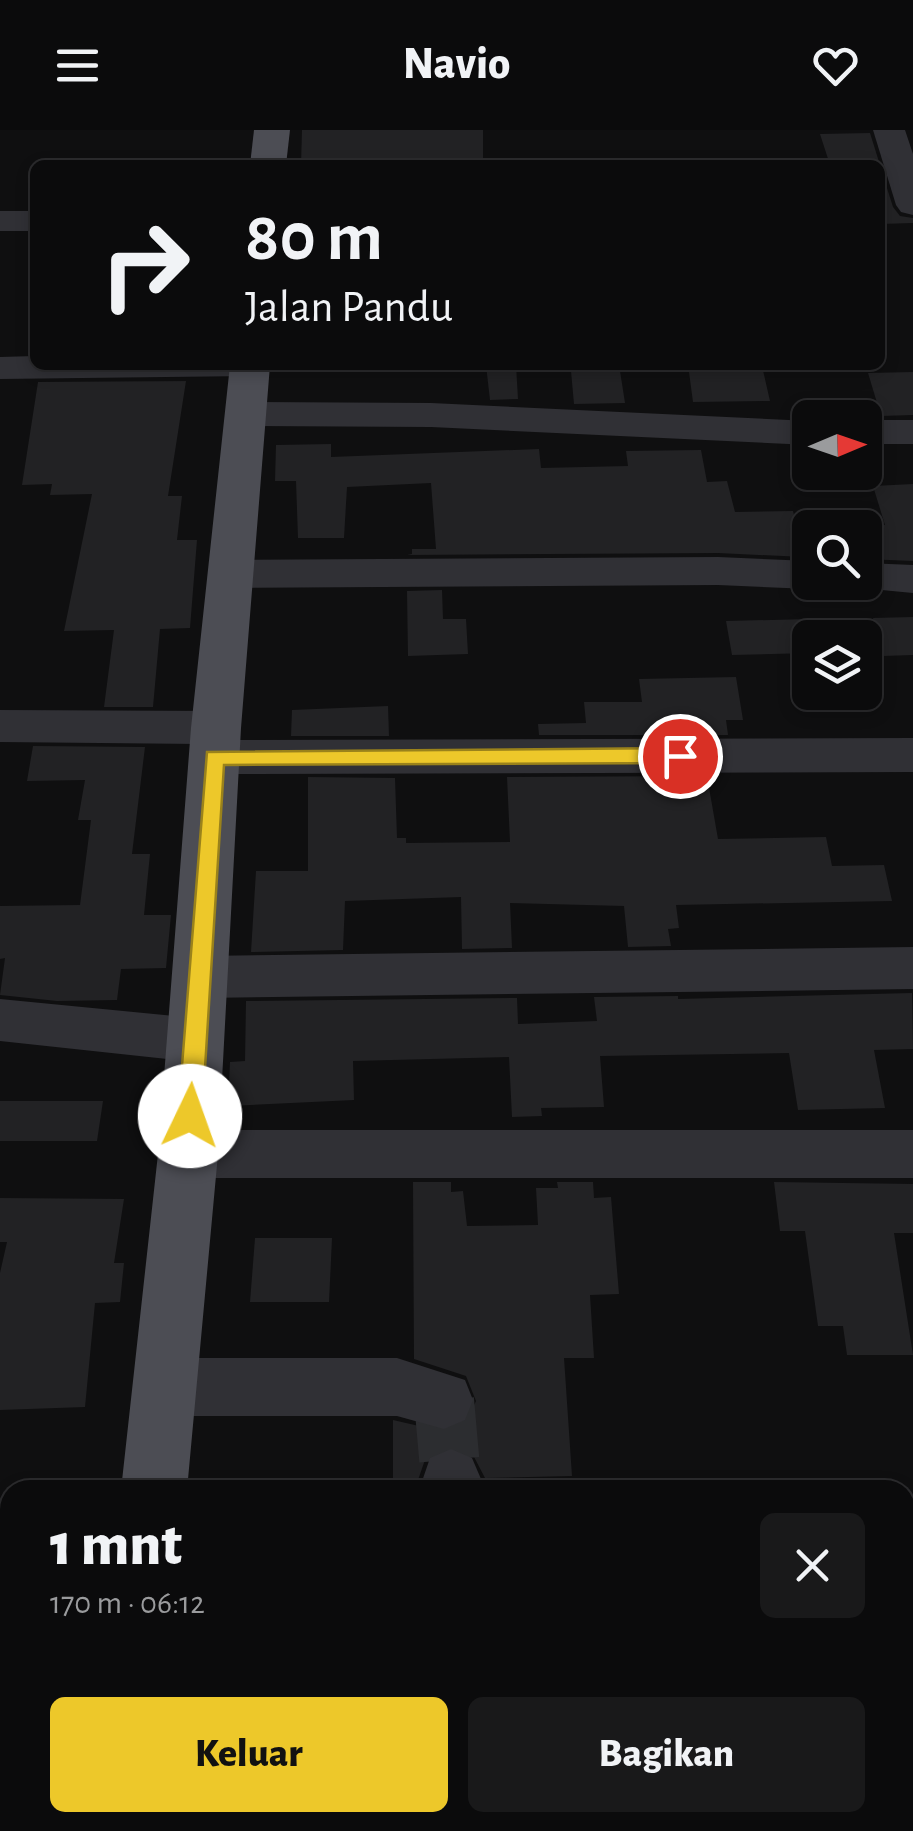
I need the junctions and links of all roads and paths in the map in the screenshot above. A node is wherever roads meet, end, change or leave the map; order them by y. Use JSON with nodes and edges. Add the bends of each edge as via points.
{"nodes":[{"id":1,"x":272,"y":130,"type":"edge"},
{"id":2,"x":889,"y":130,"type":"edge"},
{"id":3,"x":269,"y":160,"type":"edge"},
{"id":4,"x":913,"y":205,"type":"edge"},
{"id":5,"x":0,"y":221,"type":"edge"},
{"id":6,"x":30,"y":222,"type":"edge"},
{"id":7,"x":0,"y":368,"type":"edge"},
{"id":8,"x":30,"y":370,"type":"edge"},
{"id":9,"x":38,"y":370,"type":"edge"},
{"id":10,"x":248,"y":381,"type":"edge"},
{"id":11,"x":792,"y":432,"type":"edge"},
{"id":12,"x":882,"y":432,"type":"edge"},
{"id":13,"x":913,"y":432,"type":"edge"},
{"id":14,"x":792,"y":573,"type":"edge"},
{"id":15,"x":229,"y":574,"type":"junction"},
{"id":16,"x":882,"y":578,"type":"edge"},
{"id":17,"x":913,"y":579,"type":"edge"},
{"id":18,"x":0,"y":726,"type":"edge"},
{"id":19,"x":215,"y":743,"type":"junction"},
{"id":20,"x":913,"y":755,"type":"edge"},
{"id":21,"x":913,"y":968,"type":"edge"},
{"id":22,"x":201,"y":977,"type":"junction"},
{"id":23,"x":0,"y":1020,"type":"edge"},
{"id":24,"x":195,"y":1040,"type":"junction"},
{"id":25,"x":188,"y":1154,"type":"junction"},
{"id":26,"x":913,"y":1154,"type":"edge"},
{"id":27,"x":163,"y":1387,"type":"junction"},
{"id":28,"x":444,"y":1400,"type":"dead end"},
{"id":29,"x":155,"y":1480,"type":"edge"}],
"edges":[{"from":1,"to":3,"type":"main road"},
{"from":2,"to":4,"type":"street"},
{"from":5,"to":6,"type":"street"},
{"from":7,"to":8,"type":"street"},
{"from":9,"to":10,"type":"street"},
{"from":10,"to":11,"type":"street","via":[[431,415]]},
{"from":10,"to":15,"type":"main road"},
{"from":12,"to":13,"type":"street"},
{"from":14,"to":15,"type":"street"},
{"from":15,"to":19,"type":"main road"},
{"from":16,"to":17,"type":"street"},
{"from":18,"to":19,"type":"street"},
{"from":19,"to":20,"type":"street"},
{"from":19,"to":22,"type":"main road"},
{"from":21,"to":22,"type":"street"},
{"from":22,"to":24,"type":"main road"},
{"from":23,"to":24,"type":"street"},
{"from":24,"to":25,"type":"main road"},
{"from":25,"to":26,"type":"street"},
{"from":25,"to":27,"type":"main road"},
{"from":27,"to":28,"type":"street","via":[[397,1387]]},
{"from":27,"to":29,"type":"main road"}]}
